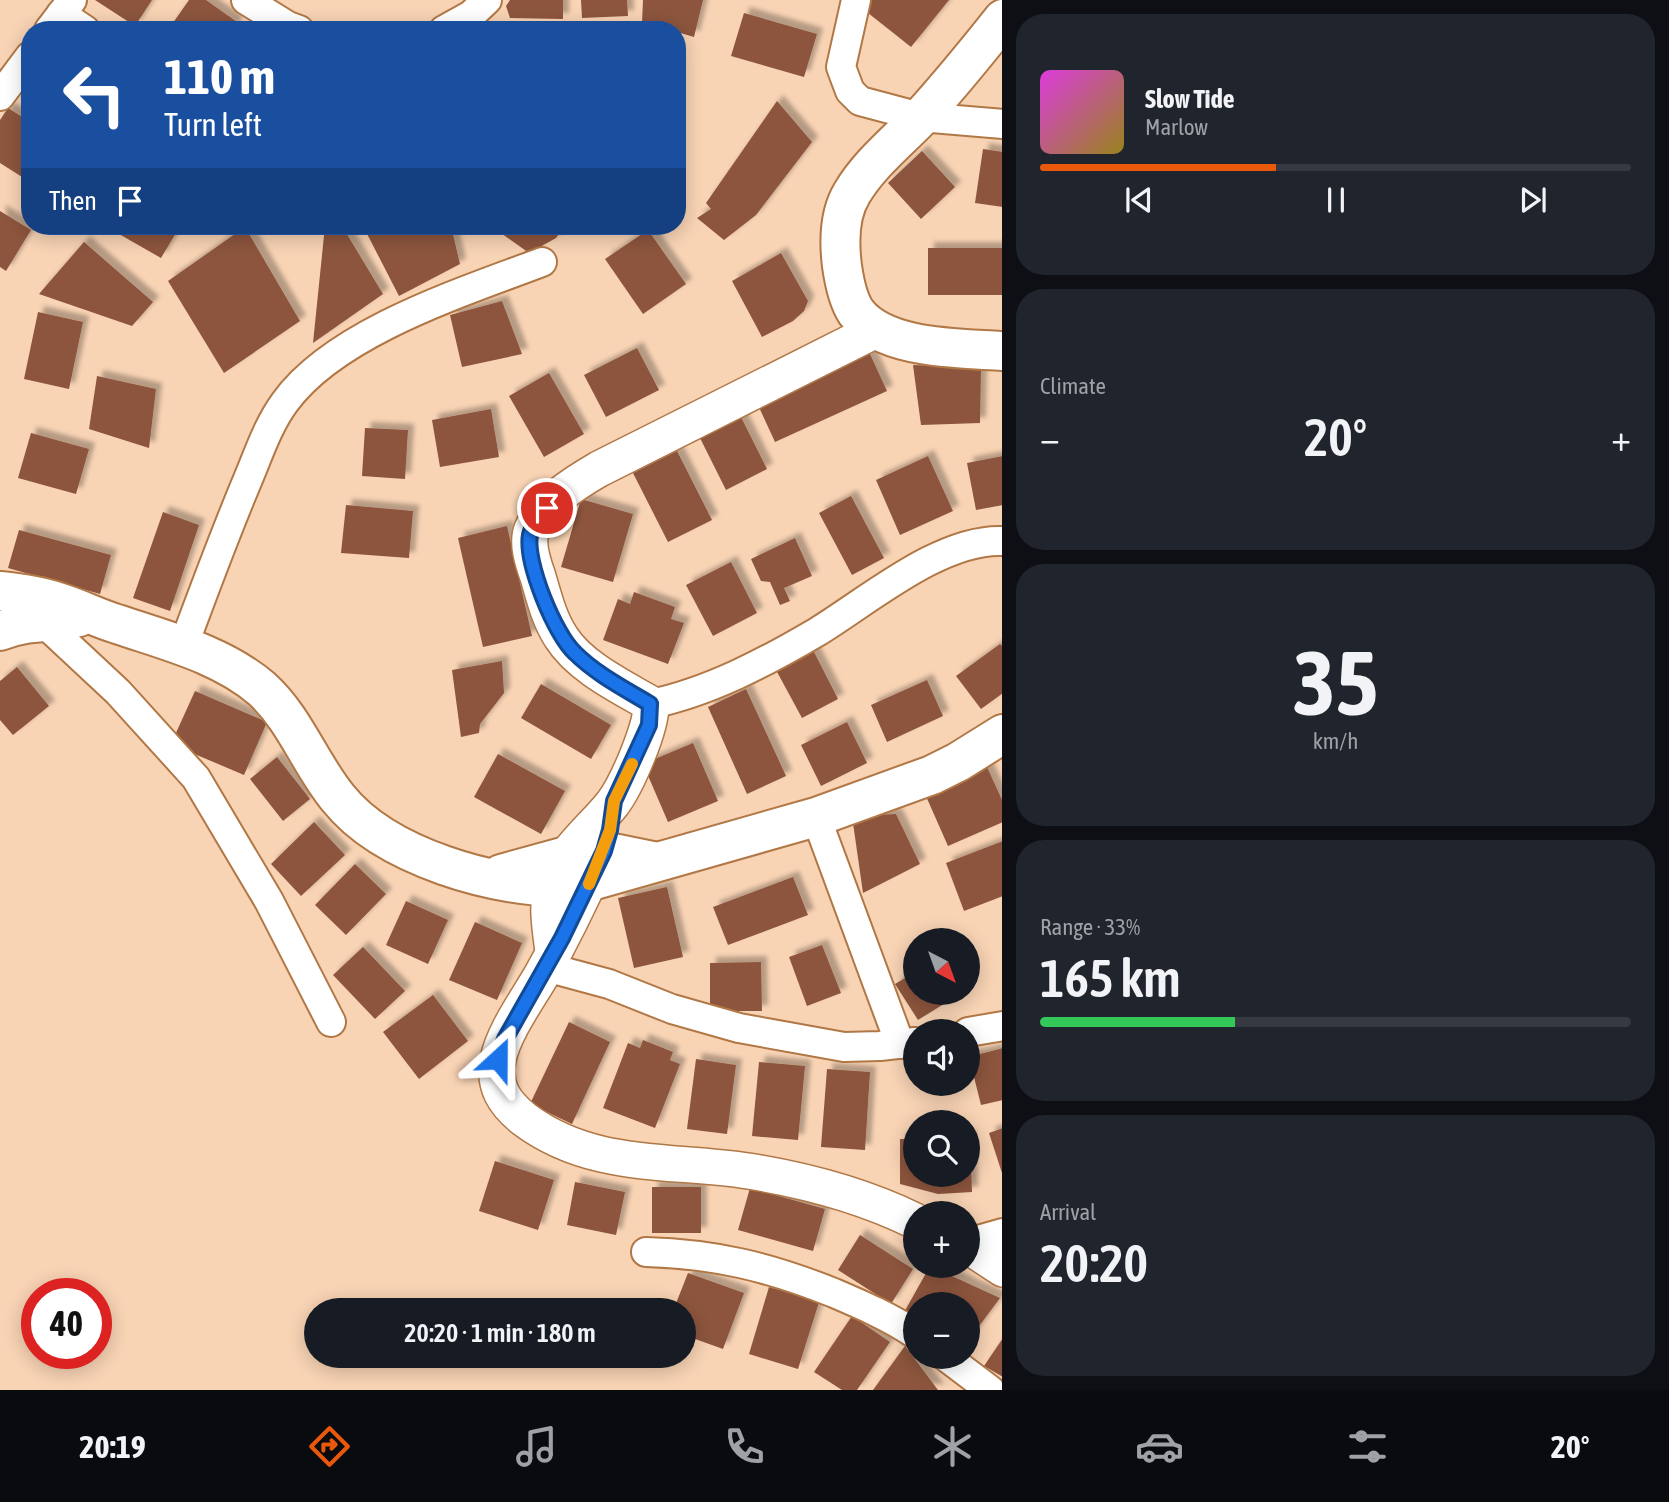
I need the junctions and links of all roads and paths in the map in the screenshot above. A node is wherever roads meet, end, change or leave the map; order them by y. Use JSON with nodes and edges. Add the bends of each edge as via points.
{"nodes":[{"id":1,"x":246,"y":0,"type":"edge"},
{"id":2,"x":487,"y":0,"type":"edge"},
{"id":3,"x":856,"y":0,"type":"edge"},
{"id":4,"x":1002,"y":19,"type":"edge"},
{"id":5,"x":280,"y":21,"type":"edge"},
{"id":6,"x":460,"y":21,"type":"edge"},
{"id":7,"x":21,"y":68,"type":"edge"},
{"id":8,"x":0,"y":96,"type":"edge"},
{"id":9,"x":920,"y":117,"type":"junction"},
{"id":10,"x":1002,"y":124,"type":"edge"},
{"id":11,"x":542,"y":262,"type":"dead end"},
{"id":12,"x":877,"y":330,"type":"junction"},
{"id":13,"x":1002,"y":351,"type":"edge"},
{"id":14,"x":1002,"y":541,"type":"edge"},
{"id":15,"x":10,"y":608,"type":"edge"},
{"id":16,"x":88,"y":614,"type":"junction"},
{"id":17,"x":183,"y":647,"type":"junction"},
{"id":18,"x":650,"y":704,"type":"junction"},
{"id":19,"x":1002,"y":735,"type":"edge"},
{"id":20,"x":816,"y":817,"type":"junction"},
{"id":21,"x":578,"y":869,"type":"junction"},
{"id":22,"x":549,"y":960,"type":"junction"},
{"id":23,"x":331,"y":1022,"type":"dead end"},
{"id":24,"x":1002,"y":1026,"type":"edge"},
{"id":25,"x":980,"y":1030,"type":"edge"},
{"id":26,"x":903,"y":1033,"type":"edge"},
{"id":27,"x":903,"y":1043,"type":"edge"},
{"id":28,"x":903,"y":1216,"type":"edge"},
{"id":29,"x":1002,"y":1233,"type":"edge"},
{"id":30,"x":980,"y":1240,"type":"edge"},
{"id":31,"x":646,"y":1252,"type":"dead end"},
{"id":32,"x":980,"y":1253,"type":"edge"},
{"id":33,"x":1002,"y":1269,"type":"edge"},
{"id":34,"x":903,"y":1327,"type":"edge"},
{"id":35,"x":962,"y":1369,"type":"edge"},
{"id":36,"x":989,"y":1390,"type":"edge"}],
"edges":[{"from":1,"to":5,"type":"street"},
{"from":2,"to":6,"type":"street"},
{"from":3,"to":9,"type":"street","via":[[841,67],[850,91],[860,101]]},
{"from":4,"to":9,"type":"main road"},
{"from":7,"to":8,"type":"street"},
{"from":9,"to":10,"type":"street"},
{"from":9,"to":12,"type":"main road","via":[[868,170],[843,213],[839,248],[845,281],[856,312]]},
{"from":11,"to":17,"type":"street","via":[[381,330],[346,349],[301,384],[267,434]]},
{"from":12,"to":13,"type":"main road","via":[[916,344]]},
{"from":12,"to":18,"type":"street","via":[[599,468],[562,494],[532,528],[535,568],[562,639],[597,671]]},
{"from":14,"to":18,"type":"street","via":[[943,554],[779,653],[691,693]]},
{"from":15,"to":16,"type":"main road","via":[[64,621]]},
{"from":15,"to":16,"type":"main road","via":[[56,601]]},
{"from":15,"to":23,"type":"street","via":[[118,692],[196,778],[269,901]]},
{"from":16,"to":17,"type":"main road"},
{"from":17,"to":21,"type":"main road","via":[[217,659],[268,695],[338,798],[364,823],[411,850],[445,866],[488,877],[525,869]]},
{"from":18,"to":21,"type":"street","via":[[649,725],[614,801],[610,830]]},
{"from":19,"to":20,"type":"main road","via":[[932,775]]},
{"from":20,"to":21,"type":"main road","via":[[655,862]]},
{"from":20,"to":26,"type":"street"},
{"from":21,"to":22,"type":"street","via":[[549,908]]},
{"from":22,"to":27,"type":"street","via":[[672,1009],[740,1028],[844,1046]]},
{"from":22,"to":28,"type":"street","via":[[498,1059],[499,1091],[527,1121],[580,1149],[604,1156],[795,1180]]},
{"from":24,"to":25,"type":"street"},
{"from":29,"to":30,"type":"street"},
{"from":31,"to":34,"type":"street","via":[[683,1253],[784,1273]]},
{"from":32,"to":33,"type":"street"},
{"from":35,"to":36,"type":"street"}]}
